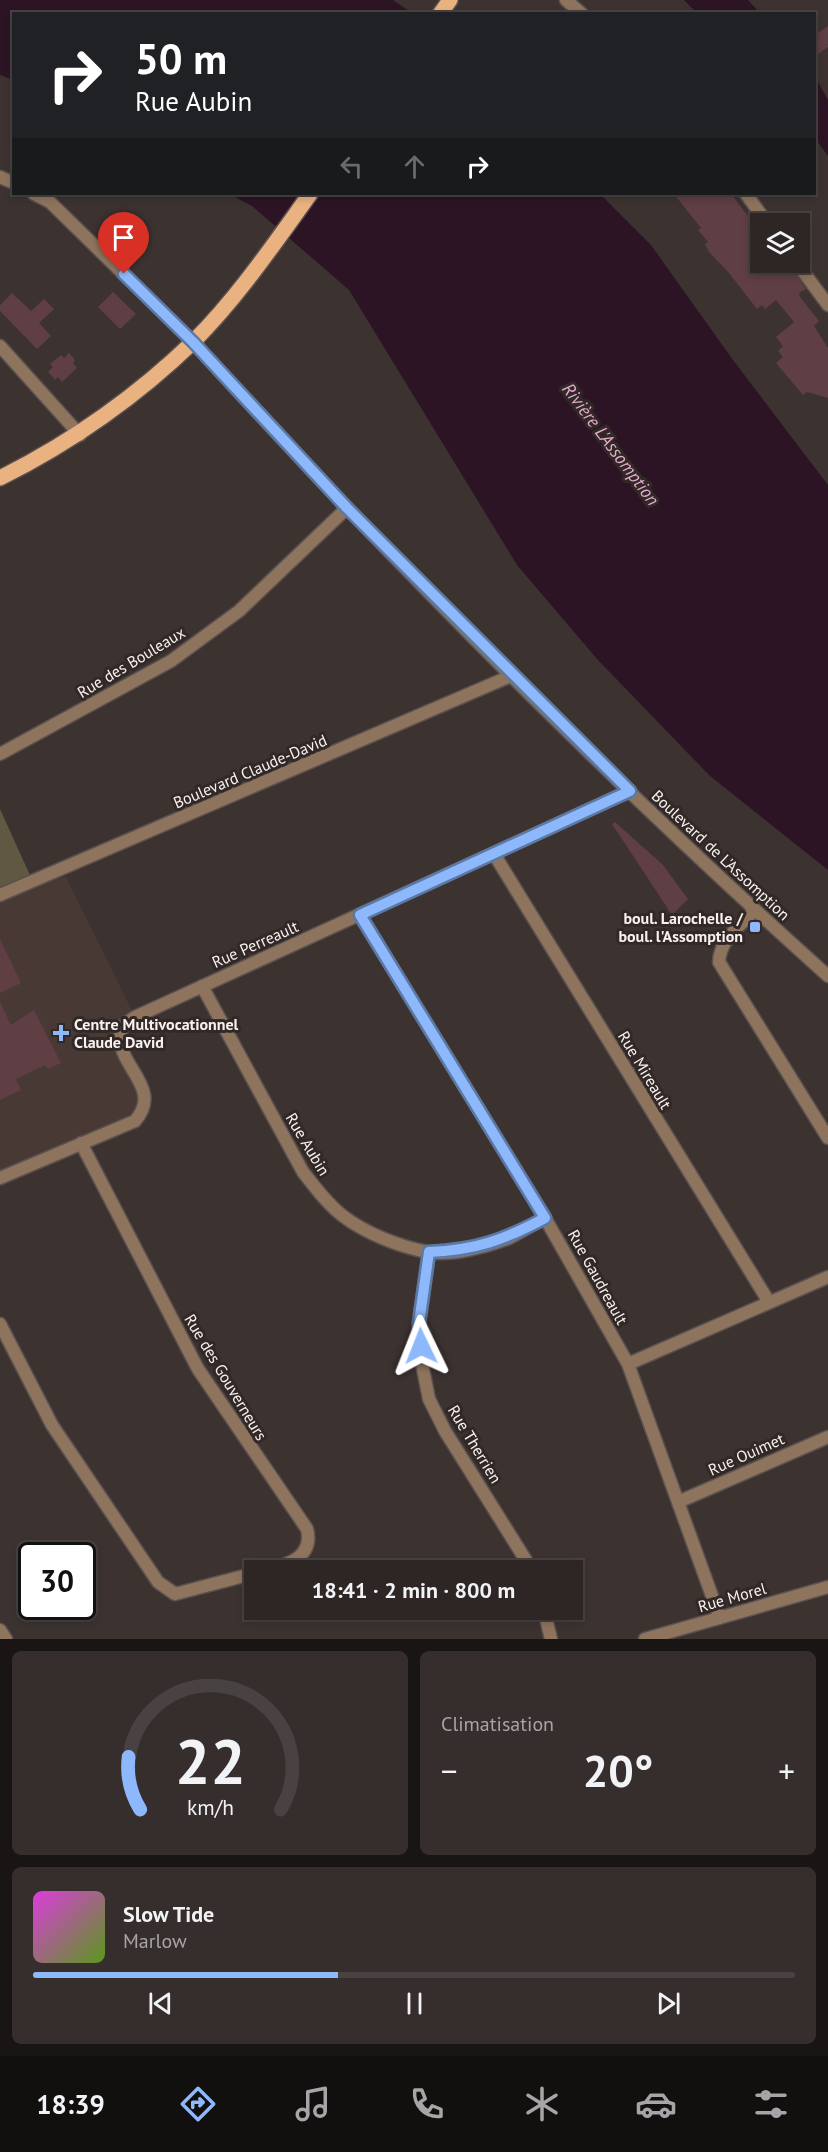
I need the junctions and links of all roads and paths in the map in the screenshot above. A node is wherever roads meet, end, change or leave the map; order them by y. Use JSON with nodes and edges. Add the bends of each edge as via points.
{"nodes":[{"id":1,"x":566,"y":0,"type":"edge"},
{"id":2,"x":580,"y":12,"type":"edge"},
{"id":3,"x":36,"y":195,"type":"edge"},
{"id":4,"x":309,"y":195,"type":"edge"},
{"id":5,"x":747,"y":195,"type":"edge"},
{"id":6,"x":760,"y":213,"type":"edge"},
{"id":7,"x":804,"y":273,"type":"edge"},
{"id":8,"x":828,"y":305,"type":"edge"},
{"id":9,"x":193,"y":342,"type":"junction"},
{"id":10,"x":0,"y":346,"type":"edge"},
{"id":11,"x":80,"y":435,"type":"junction"},
{"id":12,"x":0,"y":478,"type":"edge"},
{"id":13,"x":347,"y":508,"type":"junction"},
{"id":14,"x":513,"y":675,"type":"junction"},
{"id":15,"x":0,"y":754,"type":"edge"},
{"id":16,"x":630,"y":791,"type":"junction"},
{"id":17,"x":494,"y":854,"type":"junction"},
{"id":18,"x":0,"y":895,"type":"edge"},
{"id":19,"x":755,"y":910,"type":"junction"},
{"id":20,"x":360,"y":915,"type":"junction"},
{"id":21,"x":828,"y":976,"type":"edge"},
{"id":22,"x":202,"y":986,"type":"junction"},
{"id":23,"x":828,"y":1138,"type":"edge"},
{"id":24,"x":81,"y":1143,"type":"junction"},
{"id":25,"x":0,"y":1178,"type":"edge"},
{"id":26,"x":545,"y":1218,"type":"junction"},
{"id":27,"x":429,"y":1252,"type":"junction"},
{"id":28,"x":828,"y":1277,"type":"edge"},
{"id":29,"x":769,"y":1302,"type":"junction"},
{"id":30,"x":0,"y":1324,"type":"edge"},
{"id":31,"x":628,"y":1364,"type":"junction"},
{"id":32,"x":828,"y":1437,"type":"edge"},
{"id":33,"x":678,"y":1502,"type":"junction"},
{"id":34,"x":296,"y":1560,"type":"edge"},
{"id":35,"x":526,"y":1560,"type":"edge"},
{"id":36,"x":244,"y":1576,"type":"edge"},
{"id":37,"x":828,"y":1587,"type":"edge"},
{"id":38,"x":720,"y":1618,"type":"junction"},
{"id":39,"x":547,"y":1620,"type":"edge"},
{"id":40,"x":0,"y":1630,"type":"edge"},
{"id":41,"x":6,"y":1639,"type":"edge"},
{"id":42,"x":552,"y":1639,"type":"edge"},
{"id":43,"x":645,"y":1639,"type":"edge"}],
"edges":[{"from":1,"to":2,"type":"street"},
{"from":3,"to":9,"type":"street","name":"Boulevard de L'Assomption","via":[[50,202]]},
{"from":4,"to":9,"type":"main road","via":[[265,256]]},
{"from":5,"to":6,"type":"street"},
{"from":7,"to":8,"type":"street"},
{"from":9,"to":11,"type":"main road"},
{"from":9,"to":13,"type":"street","name":"Boulevard de L'Assomption"},
{"from":10,"to":11,"type":"street"},
{"from":11,"to":12,"type":"main road"},
{"from":13,"to":14,"type":"street","name":"Boulevard de L'Assomption"},
{"from":13,"to":15,"type":"street","name":"Rue des Bouleaux","via":[[239,611],[171,661]]},
{"from":14,"to":16,"type":"street","name":"Boulevard de L'Assomption"},
{"from":14,"to":18,"type":"street","name":"Boulevard Claude-David"},
{"from":16,"to":17,"type":"street","name":"Rue Perreault"},
{"from":16,"to":19,"type":"street","name":"Boulevard de L'Assomption"},
{"from":17,"to":20,"type":"street","name":"Rue Perreault"},
{"from":17,"to":29,"type":"street","name":"Rue Mireault"},
{"from":19,"to":21,"type":"street","name":"Boulevard de L'Assomption"},
{"from":19,"to":23,"type":"street","via":[[720,949],[719,962]]},
{"from":20,"to":22,"type":"street","name":"Rue Perreault"},
{"from":20,"to":26,"type":"street","name":"Rue Gaudreault"},
{"from":22,"to":24,"type":"street","name":"Rue Perreault","via":[[122,1026],[120,1040],[145,1096],[144,1110],[135,1121]]},
{"from":22,"to":27,"type":"street","name":"Rue Aubin","via":[[303,1172],[322,1196],[368,1231]]},
{"from":24,"to":25,"type":"street","name":"Rue Perreault"},
{"from":24,"to":34,"type":"street","name":"Rue des Gouverneurs","via":[[198,1369],[307,1529],[310,1540],[306,1551]]},
{"from":26,"to":27,"type":"street","name":"Rue Aubin","via":[[490,1244]]},
{"from":26,"to":31,"type":"street","name":"Rue Gaudreault"},
{"from":27,"to":35,"type":"street","name":"Rue Therrien","via":[[419,1323],[429,1399]]},
{"from":28,"to":29,"type":"street"},
{"from":29,"to":31,"type":"street"},
{"from":30,"to":36,"type":"street","via":[[52,1425],[158,1582],[175,1594]]},
{"from":31,"to":33,"type":"street","name":"Rue Gaudreault"},
{"from":32,"to":33,"type":"street","name":"Rue Ouimet"},
{"from":33,"to":38,"type":"street","name":"Rue Gaudreault"},
{"from":37,"to":38,"type":"street","name":"Rue Morel"},
{"from":38,"to":43,"type":"street","name":"Rue Morel"},
{"from":39,"to":42,"type":"street"},
{"from":40,"to":41,"type":"street"}]}
